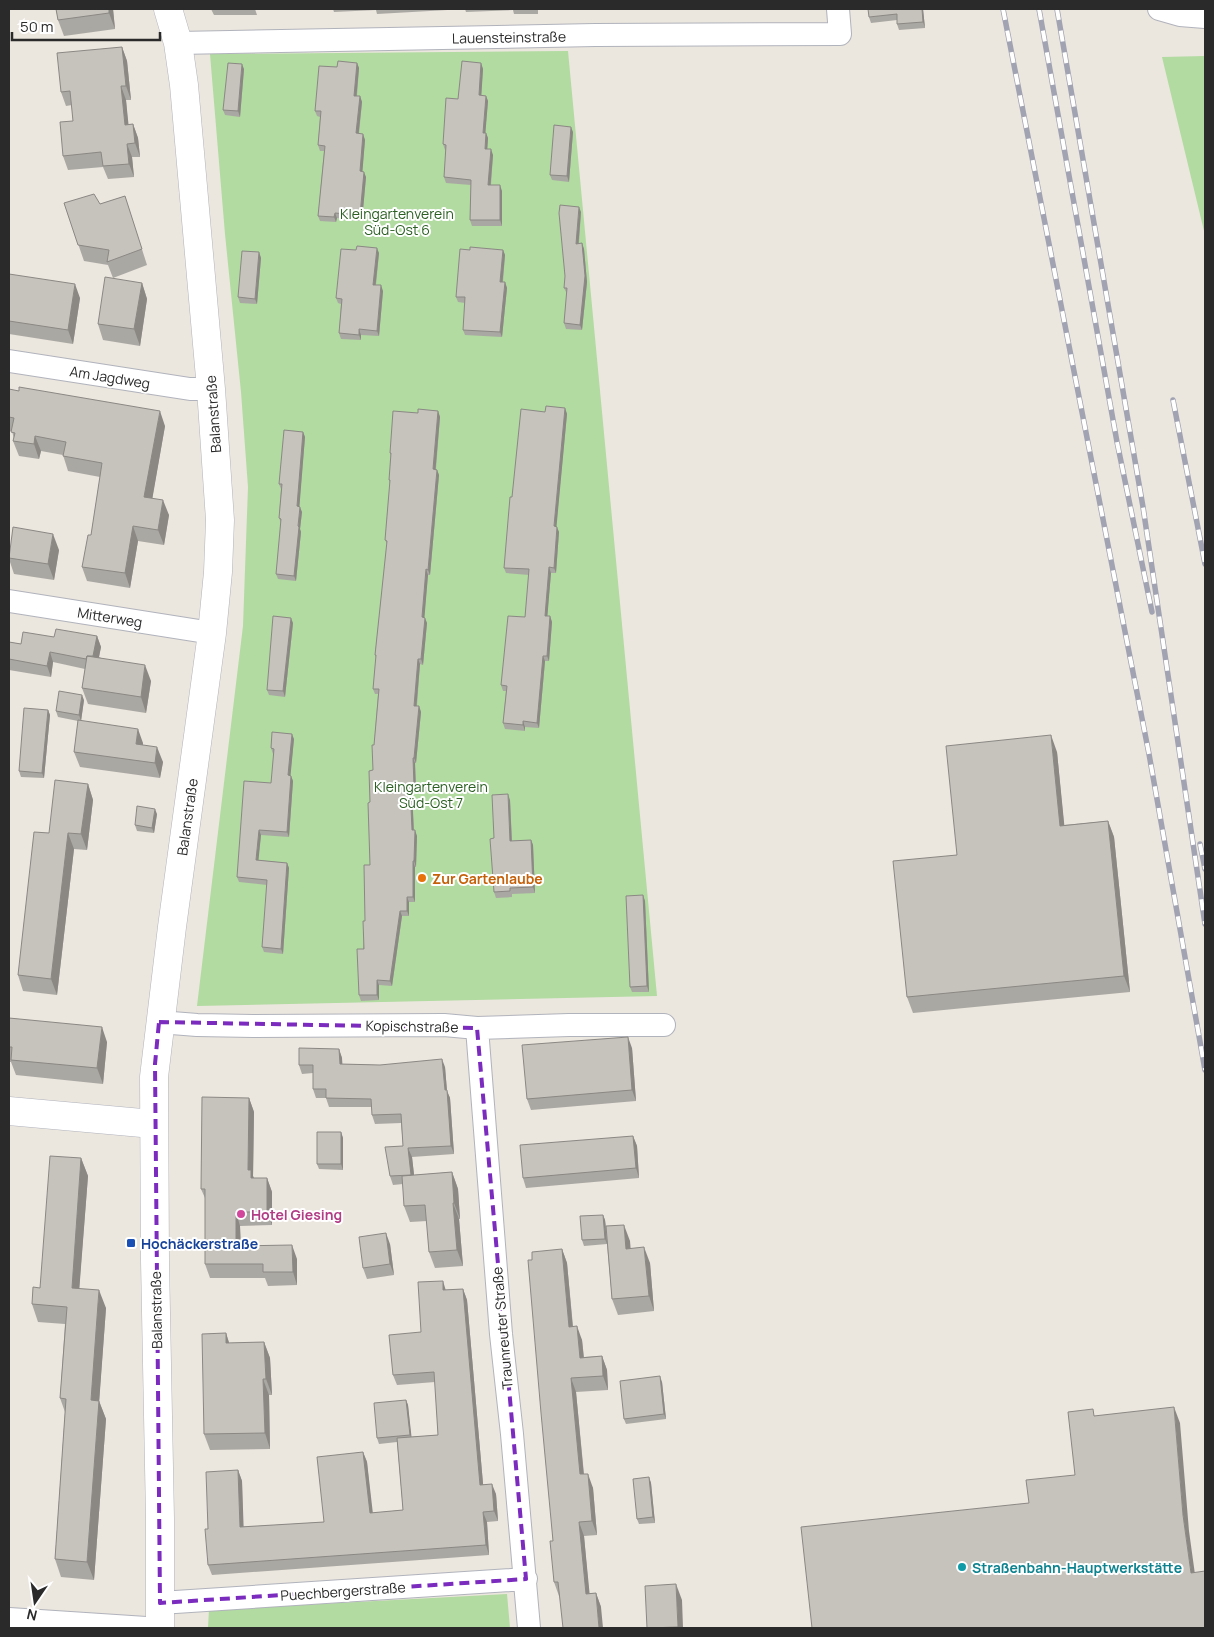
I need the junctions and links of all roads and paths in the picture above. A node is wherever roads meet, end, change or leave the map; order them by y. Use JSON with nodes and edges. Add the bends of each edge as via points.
{"nodes":[{"id":1,"x":168,"y":9,"type":"edge"},
{"id":2,"x":838,"y":9,"type":"edge"},
{"id":3,"x":1159,"y":9,"type":"edge"},
{"id":4,"x":1205,"y":17,"type":"edge"},
{"id":5,"x":178,"y":43,"type":"junction"},
{"id":6,"x":9,"y":361,"type":"edge"},
{"id":7,"x":211,"y":389,"type":"junction"},
{"id":8,"x":9,"y":600,"type":"edge"},
{"id":9,"x":212,"y":633,"type":"junction"},
{"id":10,"x":160,"y":1022,"type":"junction"},
{"id":11,"x":664,"y":1025,"type":"dead end"},
{"id":12,"x":477,"y":1028,"type":"junction"},
{"id":13,"x":9,"y":1111,"type":"edge"},
{"id":14,"x":153,"y":1124,"type":"junction"},
{"id":15,"x":526,"y":1579,"type":"junction"},
{"id":16,"x":160,"y":1616,"type":"edge"},
{"id":17,"x":9,"y":1619,"type":"edge"},
{"id":18,"x":146,"y":1628,"type":"edge"},
{"id":19,"x":530,"y":1628,"type":"edge"}],
"edges":[{"from":1,"to":5,"type":"street","name":"Balanstraße"},
{"from":2,"to":5,"type":"street","name":"Lauensteinstraße","via":[[840,34]]},
{"from":3,"to":4,"type":"street"},
{"from":5,"to":7,"type":"street","name":"Balanstraße"},
{"from":6,"to":7,"type":"street","name":"Am Jagdweg","via":[[190,389]]},
{"from":7,"to":9,"type":"street","name":"Balanstraße","via":[[220,520]]},
{"from":8,"to":9,"type":"street","name":"Mitterweg"},
{"from":9,"to":10,"type":"street","name":"Balanstraße"},
{"from":10,"to":12,"type":"street","name":"Kopischstraße"},
{"from":10,"to":14,"type":"street","name":"Balanstraße"},
{"from":11,"to":12,"type":"street","name":"Kopischstraße"},
{"from":12,"to":15,"type":"street","name":"Traunreuter Straße","via":[[501,1334]]},
{"from":13,"to":14,"type":"street"},
{"from":14,"to":16,"type":"street","name":"Balanstraße"},
{"from":15,"to":16,"type":"street","name":"Puechbergerstraße"},
{"from":15,"to":19,"type":"street","name":"Traunreuter Straße"},
{"from":17,"to":18,"type":"street"}]}
